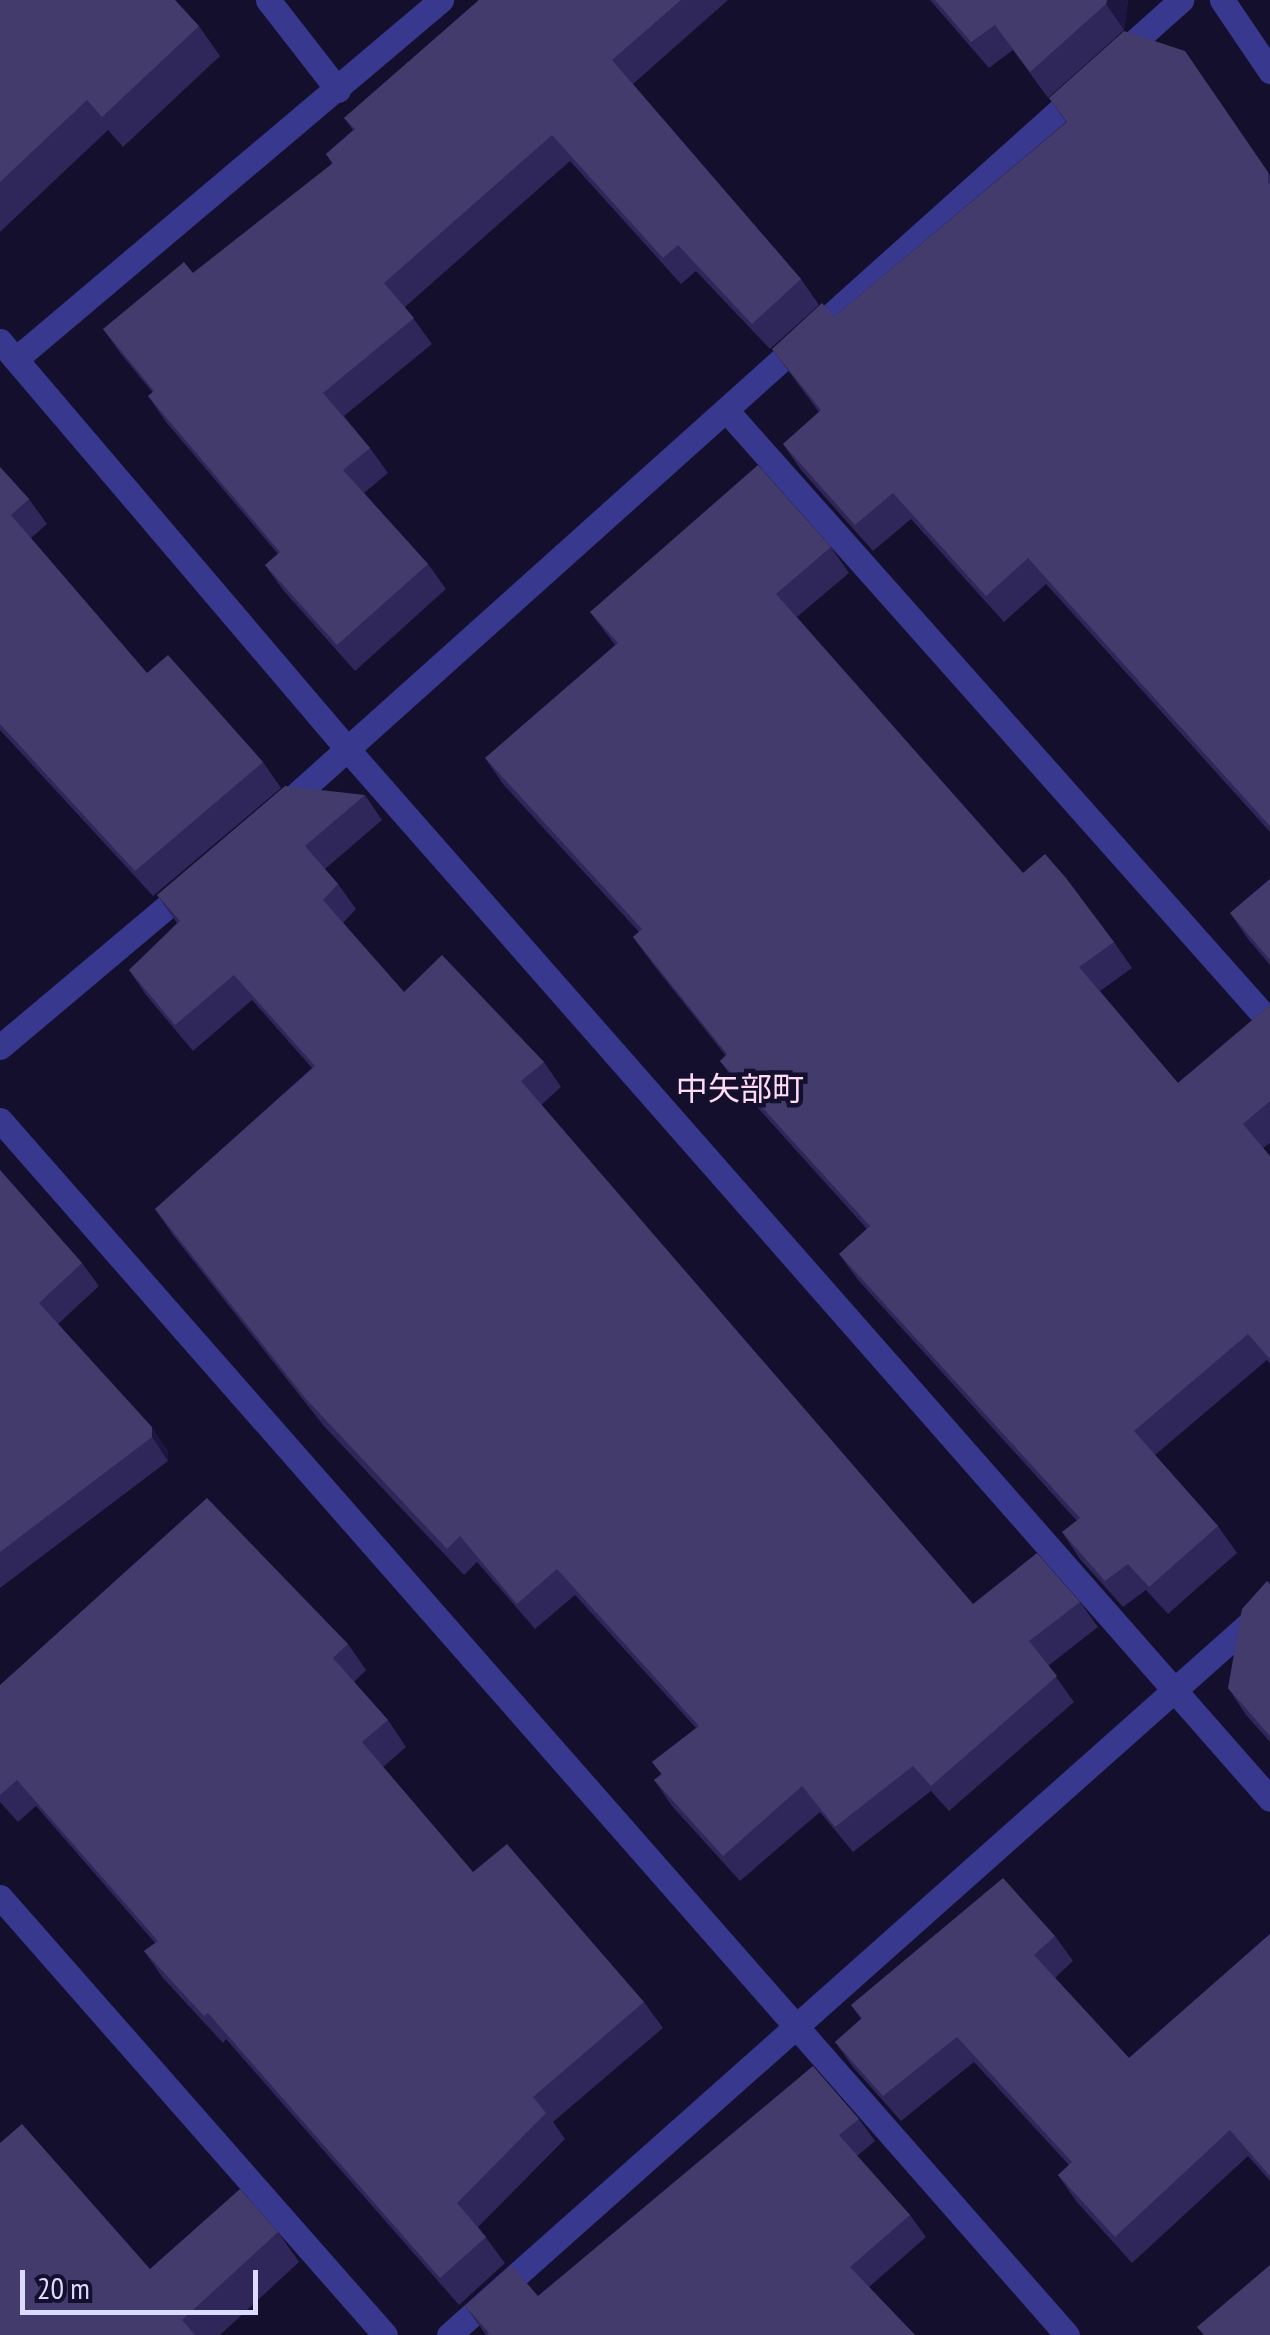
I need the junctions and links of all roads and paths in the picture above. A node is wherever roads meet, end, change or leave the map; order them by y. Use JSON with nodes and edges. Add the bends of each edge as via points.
{"nodes":[{"id":1,"x":268,"y":0,"type":"edge"},
{"id":2,"x":442,"y":0,"type":"edge"},
{"id":3,"x":1181,"y":0,"type":"edge"},
{"id":4,"x":1222,"y":0,"type":"edge"},
{"id":5,"x":1270,"y":70,"type":"edge"},
{"id":6,"x":338,"y":90,"type":"junction"},
{"id":7,"x":9,"y":350,"type":"edge"},
{"id":8,"x":726,"y":410,"type":"junction"},
{"id":9,"x":349,"y":751,"type":"junction"},
{"id":10,"x":258,"y":828,"type":"edge"},
{"id":11,"x":212,"y":867,"type":"edge"},
{"id":12,"x":1270,"y":1022,"type":"edge"},
{"id":13,"x":0,"y":1047,"type":"edge"},
{"id":14,"x":0,"y":1120,"type":"edge"},
{"id":15,"x":1270,"y":1605,"type":"edge"},
{"id":16,"x":1173,"y":1688,"type":"junction"},
{"id":17,"x":1270,"y":1799,"type":"edge"},
{"id":18,"x":0,"y":1897,"type":"edge"},
{"id":19,"x":793,"y":2024,"type":"junction"},
{"id":20,"x":386,"y":2335,"type":"edge"},
{"id":21,"x":449,"y":2335,"type":"edge"},
{"id":22,"x":1068,"y":2335,"type":"edge"}],
"edges":[{"from":1,"to":6,"type":"street"},
{"from":2,"to":6,"type":"street"},
{"from":3,"to":8,"type":"street"},
{"from":4,"to":5,"type":"street"},
{"from":6,"to":7,"type":"street"},
{"from":7,"to":9,"type":"street"},
{"from":8,"to":9,"type":"street"},
{"from":8,"to":12,"type":"street"},
{"from":9,"to":10,"type":"street"},
{"from":9,"to":16,"type":"street"},
{"from":11,"to":13,"type":"street"},
{"from":14,"to":19,"type":"street"},
{"from":15,"to":16,"type":"street"},
{"from":16,"to":17,"type":"street"},
{"from":16,"to":19,"type":"street"},
{"from":18,"to":20,"type":"street"},
{"from":19,"to":21,"type":"street"},
{"from":19,"to":22,"type":"street"}]}
